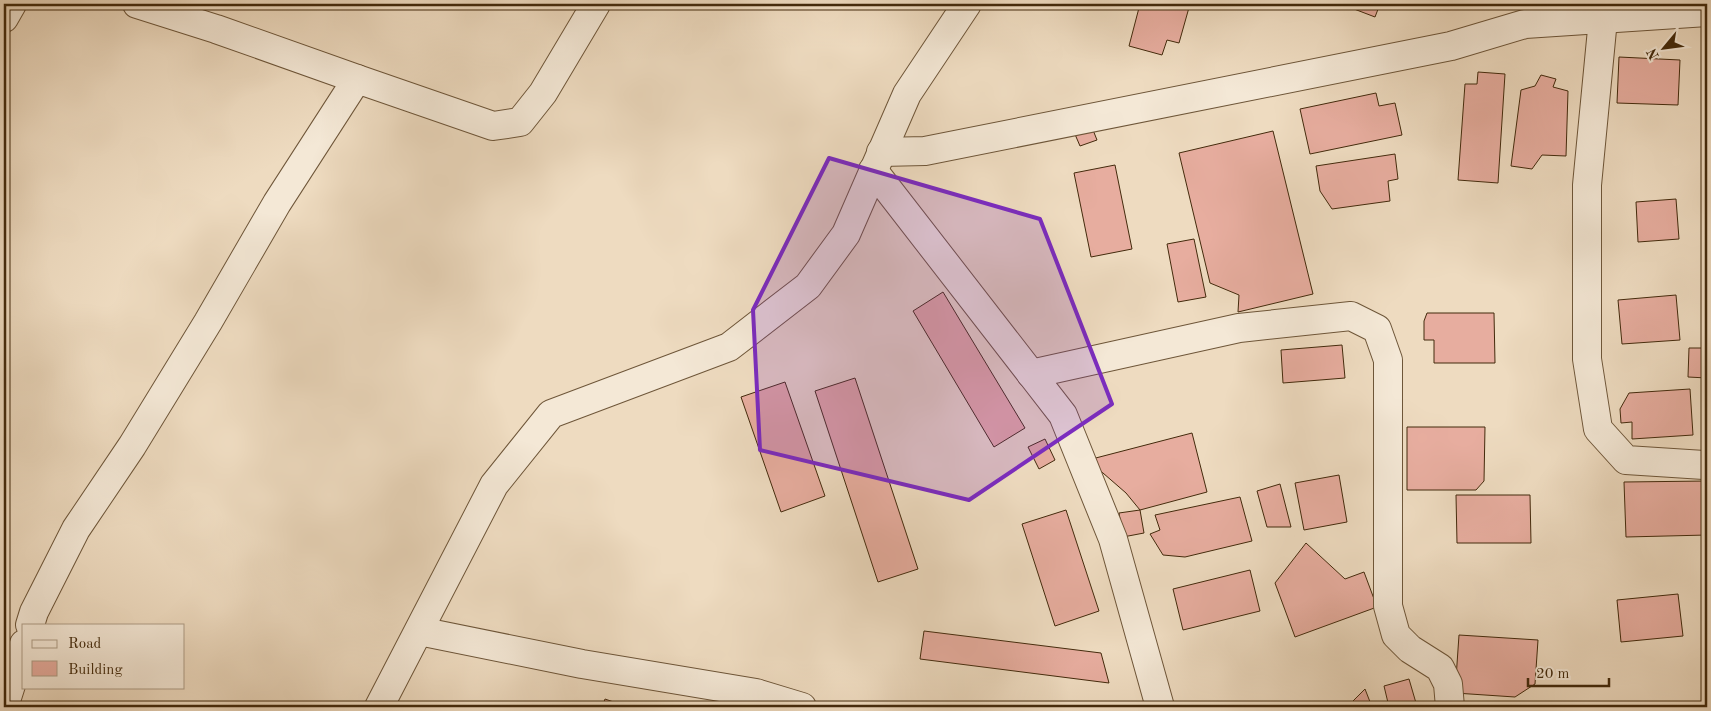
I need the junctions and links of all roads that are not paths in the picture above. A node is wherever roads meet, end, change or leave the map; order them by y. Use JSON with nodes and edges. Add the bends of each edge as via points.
{"nodes":[{"id":1,"x":12,"y":4,"type":"edge"},
{"id":2,"x":138,"y":4,"type":"edge"},
{"id":3,"x":596,"y":4,"type":"edge"},
{"id":4,"x":967,"y":4,"type":"edge"},
{"id":5,"x":1707,"y":12,"type":"edge"},
{"id":6,"x":4,"y":18,"type":"edge"},
{"id":7,"x":1603,"y":19,"type":"junction"},
{"id":8,"x":357,"y":79,"type":"junction"},
{"id":9,"x":877,"y":161,"type":"junction"},
{"id":10,"x":1031,"y":374,"type":"junction"},
{"id":11,"x":1704,"y":465,"type":"dead end"},
{"id":12,"x":30,"y":624,"type":"edge"},
{"id":13,"x":419,"y":631,"type":"junction"},
{"id":14,"x":22,"y":650,"type":"edge"},
{"id":15,"x":4,"y":707,"type":"edge"},
{"id":16,"x":378,"y":707,"type":"edge"},
{"id":17,"x":802,"y":707,"type":"edge"},
{"id":18,"x":1160,"y":707,"type":"edge"},
{"id":19,"x":1450,"y":707,"type":"edge"}],
"edges":[{"from":1,"to":6,"type":"street"},
{"from":2,"to":8,"type":"street"},
{"from":3,"to":8,"type":"street","via":[[543,93],[520,122],[493,126]]},
{"from":4,"to":9,"type":"street","via":[[907,94]]},
{"from":5,"to":7,"type":"street"},
{"from":7,"to":9,"type":"street","via":[[1525,24],[1451,46]]},
{"from":7,"to":11,"type":"street","via":[[1587,185],[1587,360],[1598,429],[1626,460]]},
{"from":8,"to":12,"type":"street","via":[[277,203],[132,446],[76,529]]},
{"from":9,"to":10,"type":"street"},
{"from":9,"to":13,"type":"street","via":[[846,234],[808,286],[728,347],[551,414],[494,485]]},
{"from":10,"to":18,"type":"street","via":[[1063,415],[1113,539]]},
{"from":10,"to":19,"type":"street","via":[[1239,328],[1351,316],[1377,329],[1388,360],[1388,606],[1396,635],[1410,649],[1440,668],[1448,684]]},
{"from":13,"to":16,"type":"street"},
{"from":13,"to":17,"type":"street","via":[[582,664],[756,693]]},
{"from":14,"to":15,"type":"street"}]}
